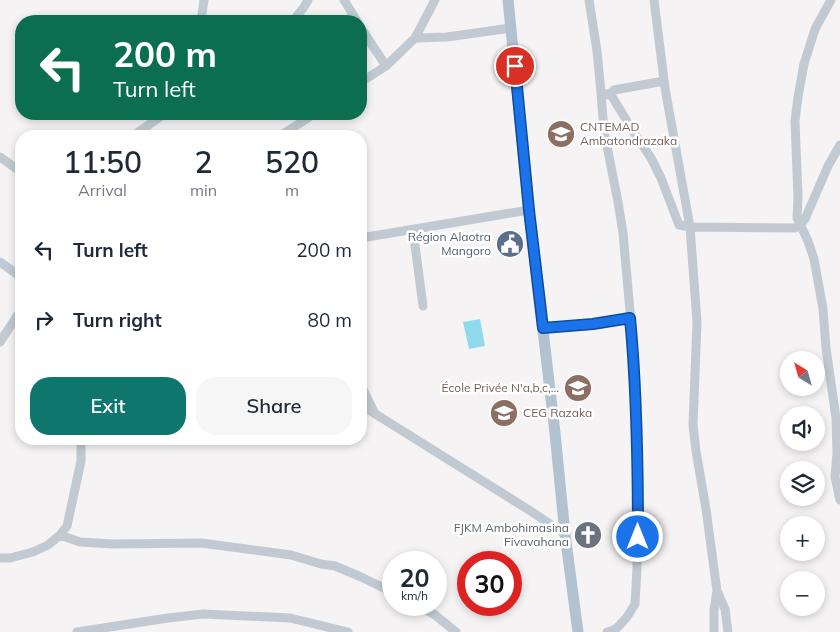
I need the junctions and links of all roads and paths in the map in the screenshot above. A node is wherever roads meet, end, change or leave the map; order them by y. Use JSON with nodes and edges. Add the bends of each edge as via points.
{"nodes":[{"id":1,"x":204,"y":0,"type":"edge"},
{"id":2,"x":308,"y":0,"type":"edge"},
{"id":3,"x":344,"y":0,"type":"edge"},
{"id":4,"x":435,"y":0,"type":"edge"},
{"id":5,"x":508,"y":0,"type":"edge"},
{"id":6,"x":589,"y":0,"type":"edge"},
{"id":7,"x":654,"y":0,"type":"edge"},
{"id":8,"x":831,"y":0,"type":"edge"},
{"id":9,"x":202,"y":15,"type":"edge"},
{"id":10,"x":297,"y":15,"type":"edge"},
{"id":11,"x":353,"y":15,"type":"edge"},
{"id":12,"x":511,"y":28,"type":"junction"},
{"id":13,"x":367,"y":37,"type":"edge"},
{"id":14,"x":415,"y":38,"type":"junction"},
{"id":15,"x":386,"y":66,"type":"junction"},
{"id":16,"x":367,"y":78,"type":"edge"},
{"id":17,"x":664,"y":81,"type":"junction"},
{"id":18,"x":605,"y":94,"type":"junction"},
{"id":19,"x":156,"y":120,"type":"edge"},
{"id":20,"x":305,"y":120,"type":"edge"},
{"id":21,"x":141,"y":130,"type":"edge"},
{"id":22,"x":289,"y":130,"type":"edge"},
{"id":23,"x":840,"y":145,"type":"edge"},
{"id":24,"x":0,"y":157,"type":"edge"},
{"id":25,"x":15,"y":168,"type":"edge"},
{"id":26,"x":529,"y":210,"type":"junction"},
{"id":27,"x":800,"y":225,"type":"junction"},
{"id":28,"x":690,"y":227,"type":"junction"},
{"id":29,"x":413,"y":230,"type":"junction"},
{"id":30,"x":367,"y":237,"type":"edge"},
{"id":31,"x":0,"y":262,"type":"edge"},
{"id":32,"x":15,"y":273,"type":"edge"},
{"id":33,"x":423,"y":306,"type":"dead end"},
{"id":34,"x":630,"y":318,"type":"junction"},
{"id":35,"x":15,"y":319,"type":"edge"},
{"id":36,"x":543,"y":328,"type":"junction"},
{"id":37,"x":0,"y":342,"type":"edge"},
{"id":38,"x":367,"y":397,"type":"edge"},
{"id":39,"x":367,"y":409,"type":"edge"},
{"id":40,"x":375,"y":414,"type":"junction"},
{"id":41,"x":81,"y":445,"type":"edge"},
{"id":42,"x":840,"y":500,"type":"edge"},
{"id":43,"x":565,"y":534,"type":"junction"},
{"id":44,"x":60,"y":535,"type":"junction"},
{"id":45,"x":0,"y":558,"type":"edge"},
{"id":46,"x":382,"y":587,"type":"edge"},
{"id":47,"x":717,"y":591,"type":"junction"},
{"id":48,"x":436,"y":616,"type":"edge"},
{"id":49,"x":77,"y":632,"type":"edge"},
{"id":50,"x":348,"y":632,"type":"edge"},
{"id":51,"x":456,"y":632,"type":"edge"},
{"id":52,"x":578,"y":632,"type":"edge"},
{"id":53,"x":607,"y":632,"type":"edge"},
{"id":54,"x":714,"y":632,"type":"edge"},
{"id":55,"x":728,"y":632,"type":"edge"}],
"edges":[{"from":1,"to":9,"type":"street"},
{"from":2,"to":10,"type":"street"},
{"from":3,"to":11,"type":"street"},
{"from":4,"to":14,"type":"street"},
{"from":5,"to":12,"type":"main road"},
{"from":6,"to":18,"type":"street"},
{"from":7,"to":17,"type":"street"},
{"from":8,"to":27,"type":"street","via":[[815,29],[804,64],[797,105],[797,218]]},
{"from":12,"to":14,"type":"street"},
{"from":12,"to":26,"type":"main road"},
{"from":13,"to":15,"type":"street"},
{"from":14,"to":15,"type":"street"},
{"from":15,"to":16,"type":"street"},
{"from":17,"to":18,"type":"street"},
{"from":17,"to":28,"type":"street"},
{"from":18,"to":28,"type":"street","via":[[611,95],[651,158],[679,225]]},
{"from":18,"to":34,"type":"street","via":[[604,131],[623,233]]},
{"from":19,"to":21,"type":"street"},
{"from":20,"to":22,"type":"street"},
{"from":23,"to":27,"type":"street"},
{"from":24,"to":25,"type":"street"},
{"from":26,"to":29,"type":"street"},
{"from":26,"to":36,"type":"main road"},
{"from":27,"to":28,"type":"street","via":[[786,229]]},
{"from":27,"to":42,"type":"street","via":[[814,259],[823,309],[836,418],[835,477]]},
{"from":28,"to":47,"type":"street","via":[[697,322],[694,425]]},
{"from":29,"to":30,"type":"street"},
{"from":29,"to":33,"type":"street"},
{"from":31,"to":32,"type":"street"},
{"from":34,"to":36,"type":"street"},
{"from":34,"to":53,"type":"street","via":[[638,464],[635,604],[617,628]]},
{"from":35,"to":37,"type":"street"},
{"from":36,"to":43,"type":"main road"},
{"from":38,"to":40,"type":"street"},
{"from":39,"to":40,"type":"street"},
{"from":40,"to":43,"type":"street"},
{"from":41,"to":44,"type":"street","via":[[74,496],[67,526]]},
{"from":43,"to":52,"type":"main road"},
{"from":44,"to":45,"type":"street","via":[[33,552]]},
{"from":44,"to":46,"type":"street","via":[[80,542],[201,543],[291,555],[336,566]]},
{"from":47,"to":54,"type":"street"},
{"from":47,"to":55,"type":"street","via":[[725,610]]},
{"from":48,"to":51,"type":"street"},
{"from":49,"to":50,"type":"street","via":[[203,614],[290,618]]}]}
